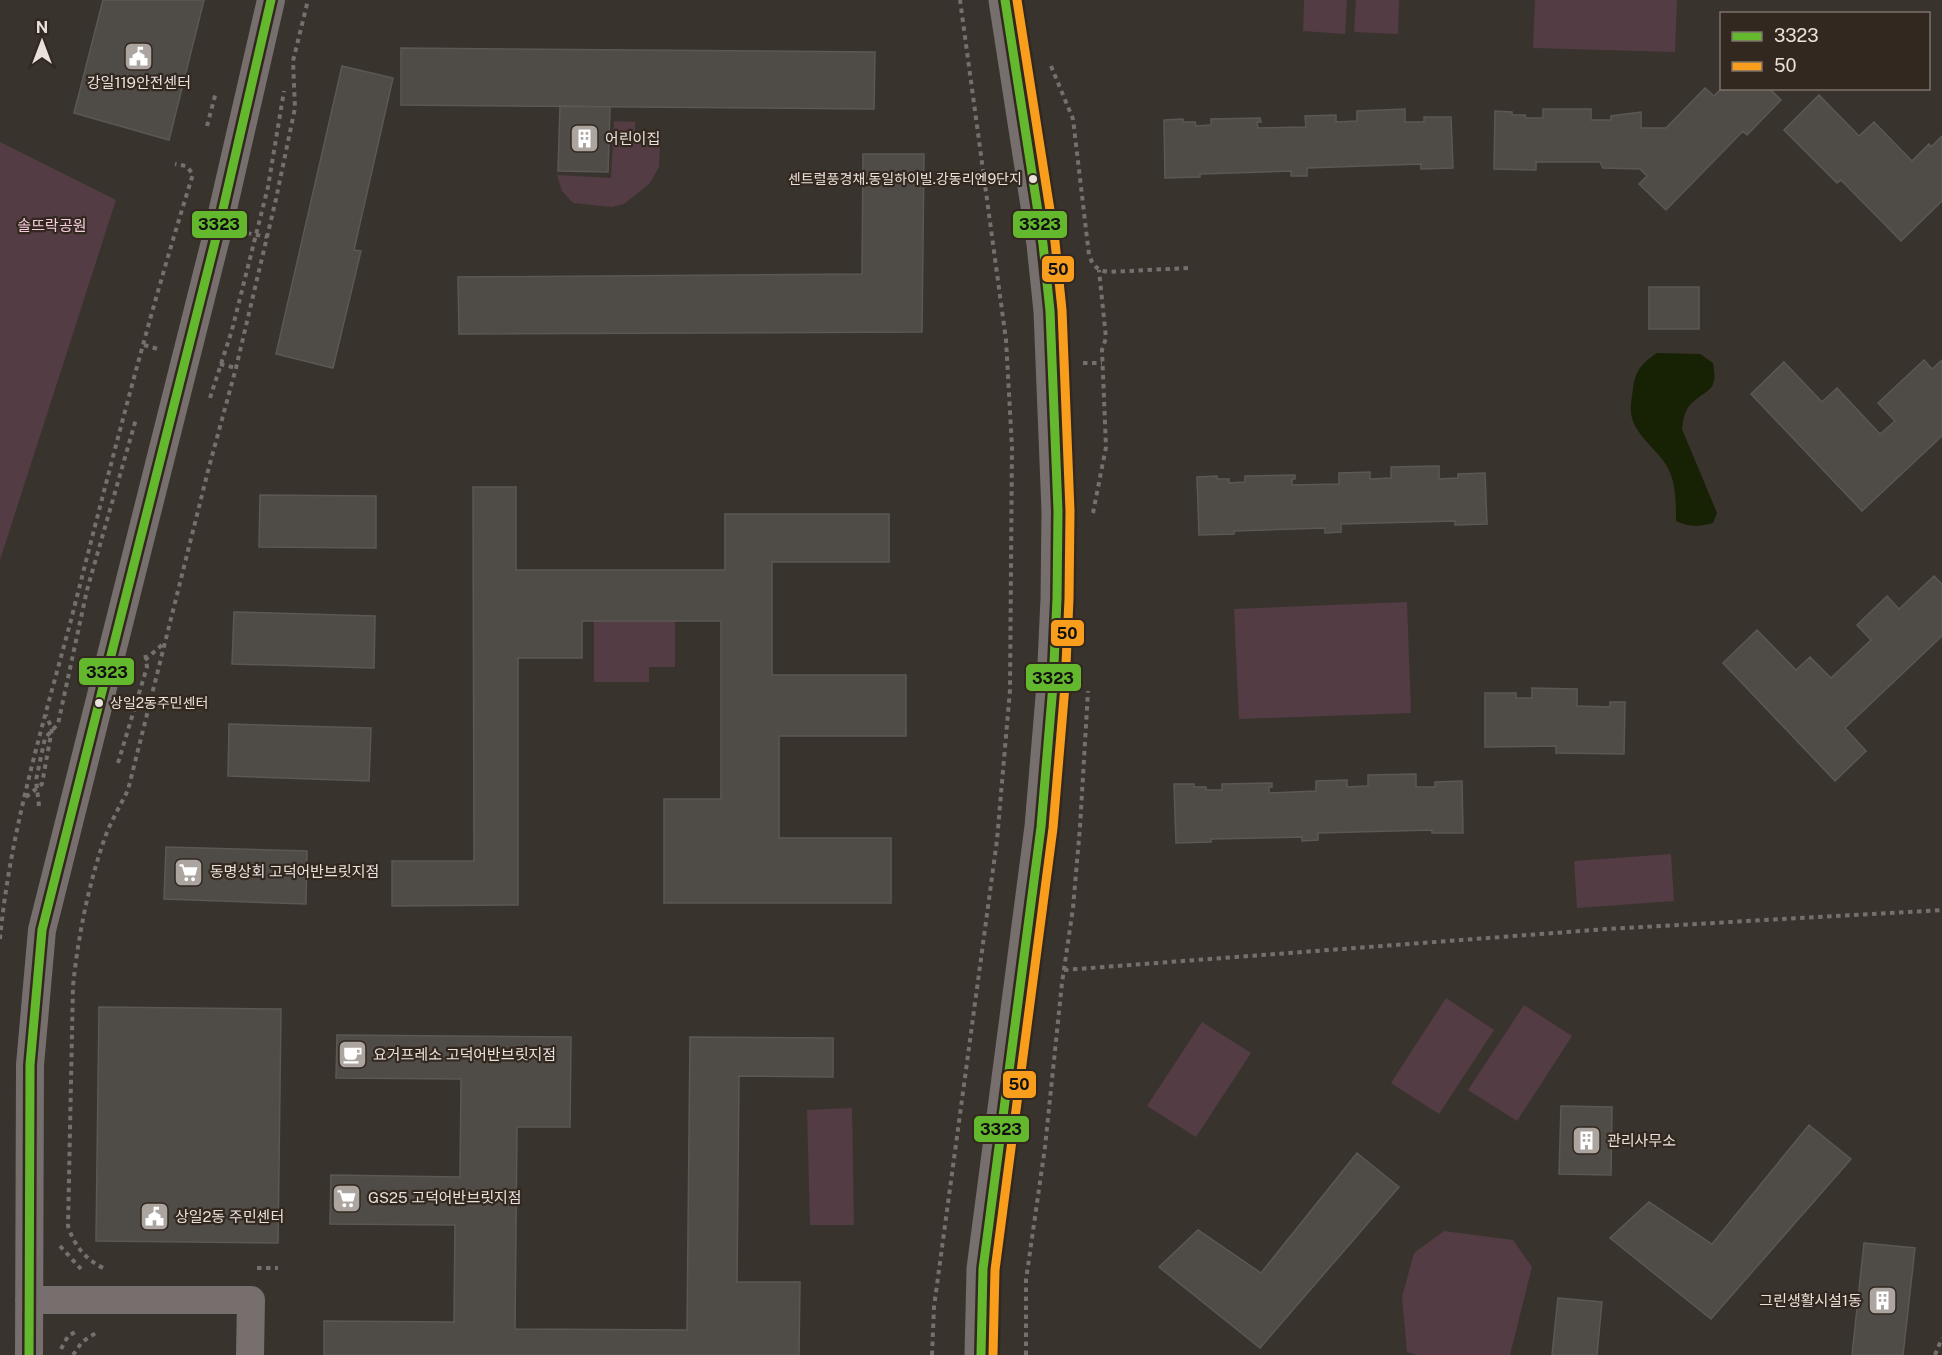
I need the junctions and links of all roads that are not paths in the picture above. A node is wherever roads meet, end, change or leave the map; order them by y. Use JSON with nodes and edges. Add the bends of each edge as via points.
{"nodes":[{"id":1,"x":271,"y":0,"type":"edge"},
{"id":2,"x":1005,"y":0,"type":"edge"},
{"id":3,"x":28,"y":1300,"type":"junction"},
{"id":4,"x":28,"y":1355,"type":"edge"},
{"id":5,"x":250,"y":1355,"type":"edge"},
{"id":6,"x":981,"y":1355,"type":"edge"}],
"edges":[{"from":1,"to":3,"type":"street","via":[[220,222],[42,930],[30,1065]]},
{"from":2,"to":6,"type":"street","via":[[1050,311],[1058,511],[1057,599],[1041,827],[983,1269]]},
{"from":3,"to":4,"type":"street"},
{"from":3,"to":5,"type":"street","via":[[251,1300]]}]}
